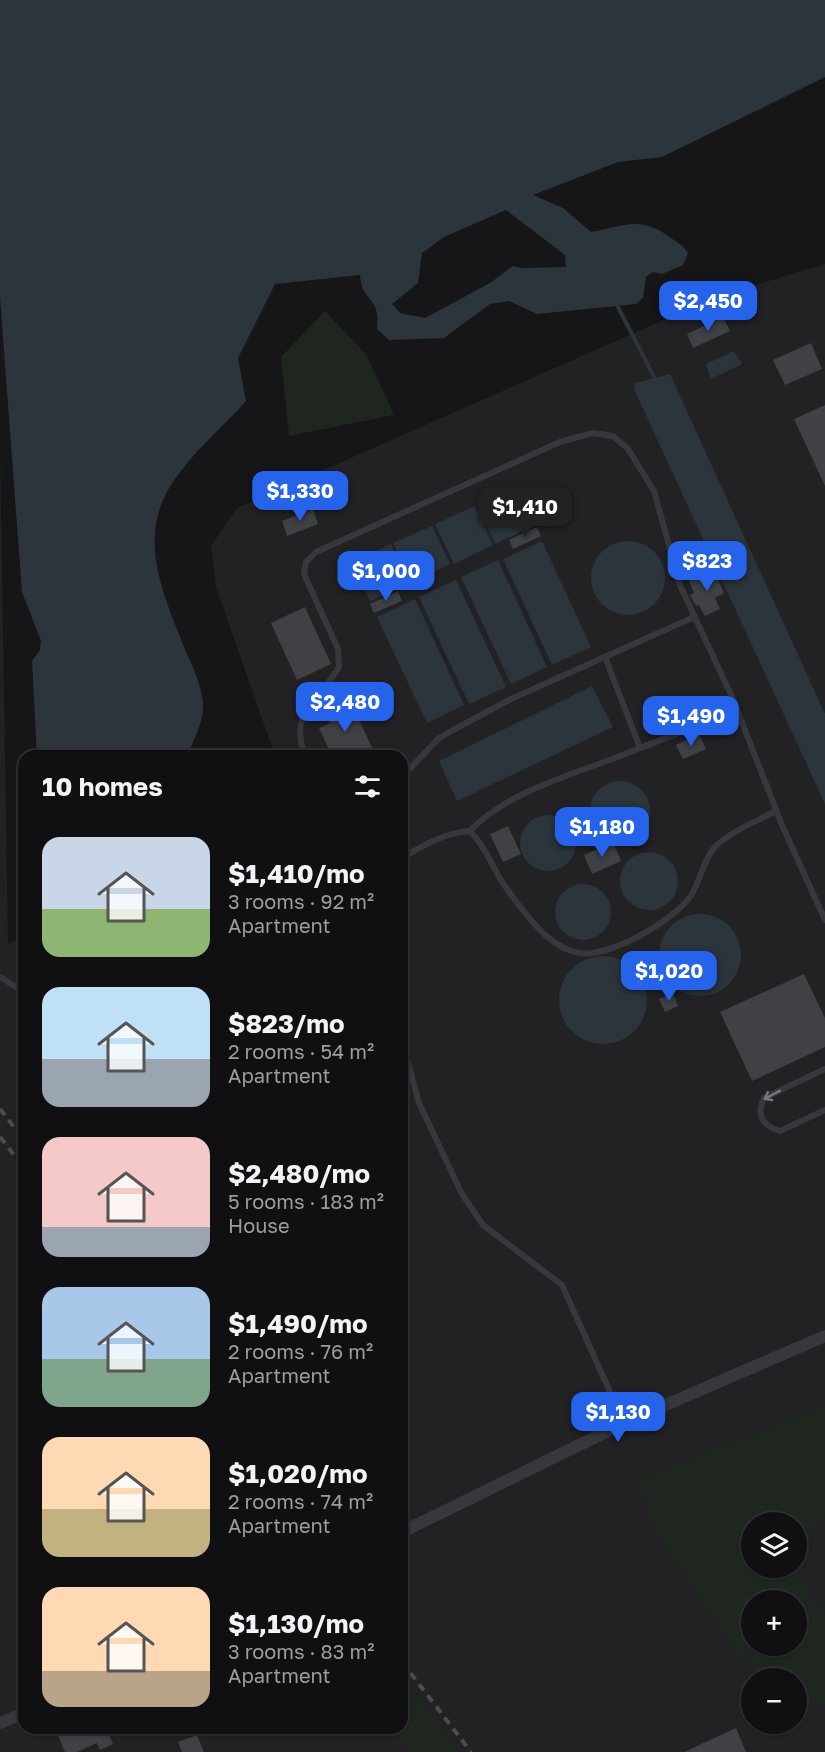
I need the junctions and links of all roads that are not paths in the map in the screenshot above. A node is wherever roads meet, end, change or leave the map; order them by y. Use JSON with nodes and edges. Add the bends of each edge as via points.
{"nodes":[{"id":1,"x":694,"y":617,"type":"junction"},
{"id":2,"x":605,"y":657,"type":"junction"},
{"id":3,"x":737,"y":710,"type":"junction"},
{"id":4,"x":640,"y":748,"type":"junction"},
{"id":5,"x":303,"y":750,"type":"edge"},
{"id":6,"x":408,"y":771,"type":"edge"},
{"id":7,"x":776,"y":811,"type":"junction"},
{"id":8,"x":470,"y":831,"type":"junction"},
{"id":9,"x":408,"y":855,"type":"edge"},
{"id":10,"x":825,"y":920,"type":"edge"},
{"id":11,"x":0,"y":977,"type":"edge"},
{"id":12,"x":18,"y":988,"type":"edge"},
{"id":13,"x":408,"y":1063,"type":"edge"},
{"id":14,"x":825,"y":1069,"type":"edge"},
{"id":15,"x":825,"y":1110,"type":"edge"},
{"id":16,"x":825,"y":1336,"type":"edge"},
{"id":17,"x":624,"y":1423,"type":"junction"},
{"id":18,"x":408,"y":1529,"type":"edge"},
{"id":19,"x":18,"y":1716,"type":"edge"},
{"id":20,"x":0,"y":1723,"type":"edge"}],
"edges":[{"from":1,"to":2,"type":"lane"},
{"from":1,"to":3,"type":"lane"},
{"from":1,"to":5,"type":"lane","via":[[654,492],[627,449],[613,436],[593,433],[560,442],[316,552],[306,562],[304,574],[338,649],[339,667],[302,717],[298,730]]},
{"from":2,"to":4,"type":"lane"},
{"from":2,"to":6,"type":"lane","via":[[511,699],[439,738]]},
{"from":3,"to":4,"type":"lane"},
{"from":3,"to":7,"type":"lane"},
{"from":4,"to":8,"type":"lane","via":[[503,805],[485,815]]},
{"from":7,"to":8,"type":"lane","via":[[730,835],[713,849],[691,896],[656,928],[612,947],[582,954],[567,951],[544,934],[506,887]]},
{"from":7,"to":10,"type":"lane"},
{"from":8,"to":9,"type":"lane","via":[[435,839]]},
{"from":11,"to":12,"type":"lane"},
{"from":13,"to":17,"type":"lane","via":[[419,1102],[462,1194],[483,1225],[562,1285]]},
{"from":14,"to":15,"type":"lane","one_way":true,"via":[[764,1098],[759,1108],[767,1127],[780,1131]]},
{"from":16,"to":17,"type":"street"},
{"from":17,"to":18,"type":"street"},
{"from":19,"to":20,"type":"street"}]}
